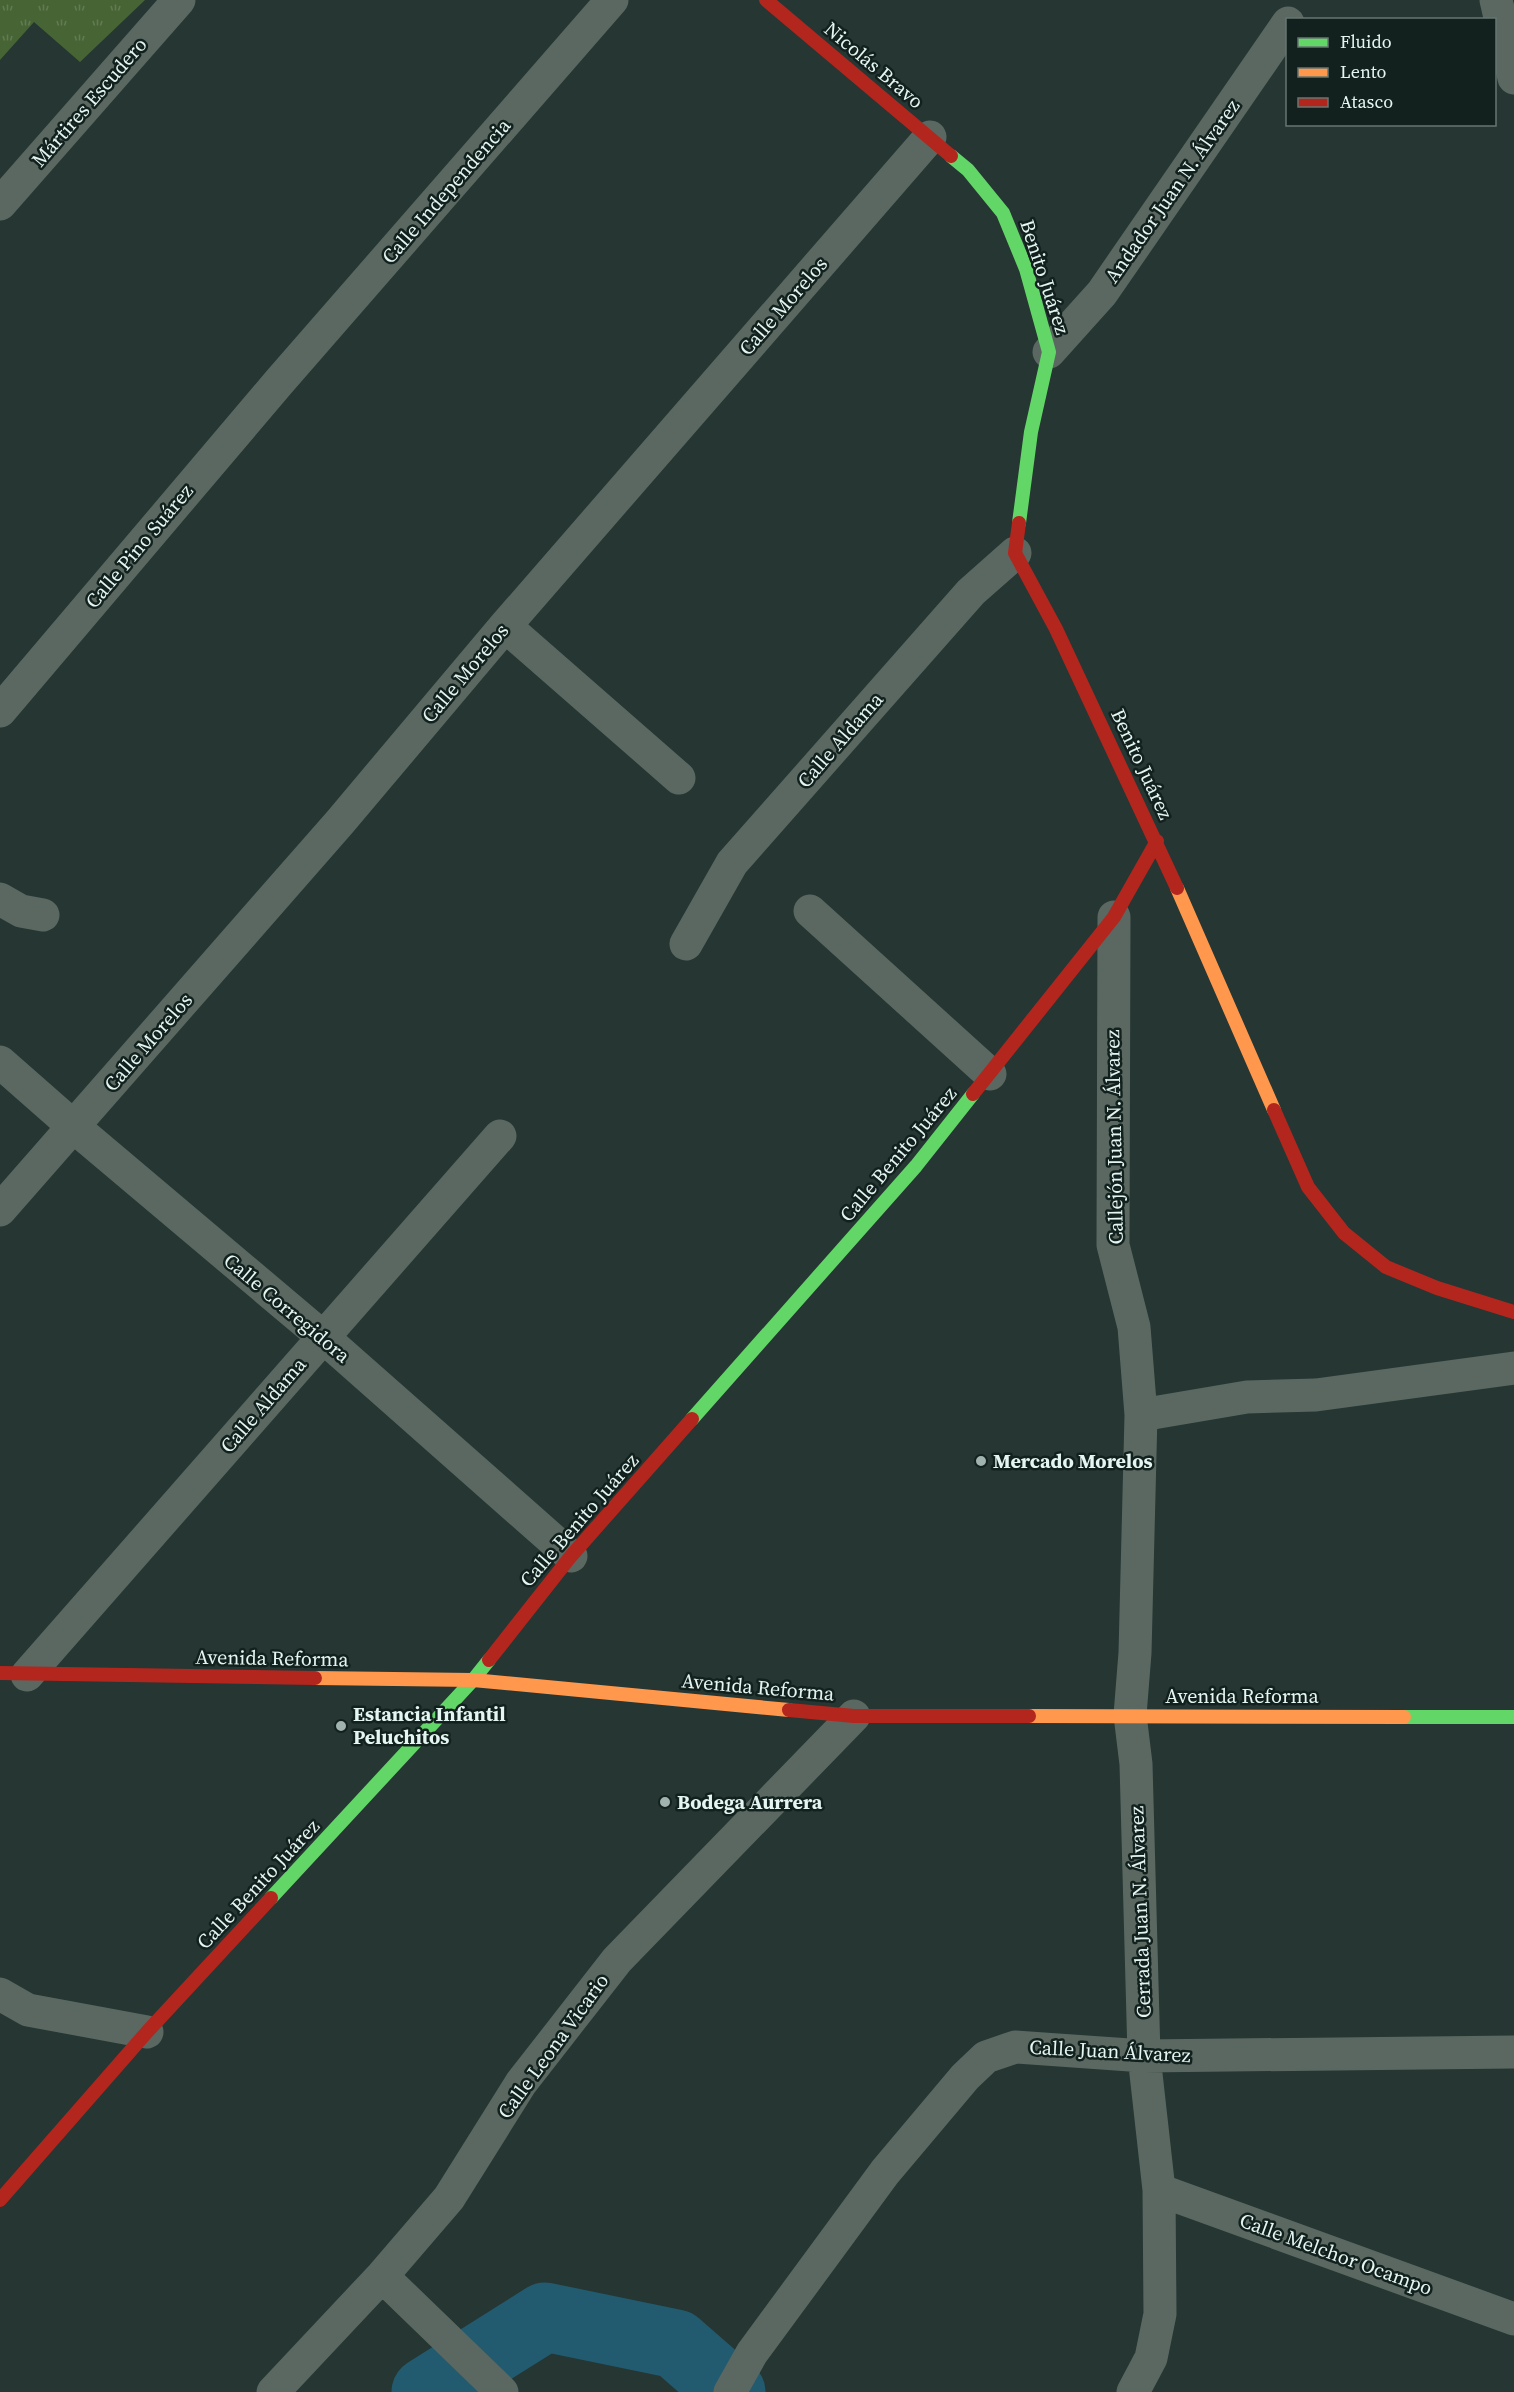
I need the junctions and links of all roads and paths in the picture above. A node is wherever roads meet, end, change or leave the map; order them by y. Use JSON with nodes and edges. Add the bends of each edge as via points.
{"nodes":[{"id":1,"x":179,"y":0,"type":"edge"},
{"id":2,"x":612,"y":0,"type":"edge"},
{"id":3,"x":766,"y":0,"type":"edge"},
{"id":4,"x":1303,"y":0,"type":"edge"},
{"id":5,"x":1496,"y":0,"type":"edge"},
{"id":6,"x":1291,"y":18,"type":"edge"},
{"id":7,"x":1286,"y":25,"type":"edge"},
{"id":8,"x":1514,"y":78,"type":"edge"},
{"id":9,"x":930,"y":137,"type":"junction"},
{"id":10,"x":1,"y":202,"type":"edge"},
{"id":11,"x":1049,"y":352,"type":"junction"},
{"id":12,"x":279,"y":382,"type":"joint"},
{"id":13,"x":1015,"y":553,"type":"junction"},
{"id":14,"x":504,"y":626,"type":"junction"},
{"id":15,"x":0,"y":711,"type":"edge"},
{"id":16,"x":679,"y":778,"type":"dead end"},
{"id":17,"x":1157,"y":841,"type":"junction"},
{"id":18,"x":0,"y":899,"type":"edge"},
{"id":19,"x":810,"y":911,"type":"dead end"},
{"id":20,"x":43,"y":915,"type":"dead end"},
{"id":21,"x":1114,"y":917,"type":"junction"},
{"id":22,"x":686,"y":944,"type":"dead end"},
{"id":23,"x":0,"y":1062,"type":"edge"},
{"id":24,"x":990,"y":1074,"type":"junction"},
{"id":25,"x":74,"y":1127,"type":"junction"},
{"id":26,"x":500,"y":1136,"type":"dead end"},
{"id":27,"x":0,"y":1210,"type":"edge"},
{"id":28,"x":1514,"y":1312,"type":"edge"},
{"id":29,"x":323,"y":1337,"type":"junction"},
{"id":30,"x":1514,"y":1368,"type":"edge"},
{"id":31,"x":1140,"y":1415,"type":"junction"},
{"id":32,"x":571,"y":1556,"type":"junction"},
{"id":33,"x":14,"y":1674,"type":"edge"},
{"id":34,"x":473,"y":1680,"type":"junction"},
{"id":35,"x":1130,"y":1715,"type":"junction"},
{"id":36,"x":854,"y":1716,"type":"junction"},
{"id":37,"x":1514,"y":1717,"type":"edge"},
{"id":38,"x":0,"y":1994,"type":"edge"},
{"id":39,"x":147,"y":2032,"type":"junction"},
{"id":40,"x":1514,"y":2052,"type":"edge"},
{"id":41,"x":1144,"y":2056,"type":"junction"},
{"id":42,"x":1159,"y":2190,"type":"junction"},
{"id":43,"x":0,"y":2200,"type":"edge"},
{"id":44,"x":382,"y":2276,"type":"junction"},
{"id":45,"x":1514,"y":2319,"type":"edge"},
{"id":46,"x":498,"y":2387,"type":"edge"},
{"id":47,"x":273,"y":2392,"type":"edge"},
{"id":48,"x":730,"y":2392,"type":"edge"},
{"id":49,"x":1133,"y":2392,"type":"edge"}],
"edges":[{"from":1,"to":10,"type":"street","name":"Mártires Escudero"},
{"from":2,"to":12,"type":"street","name":"Calle Independencia"},
{"from":3,"to":9,"type":"street","name":"Nicolás Bravo"},
{"from":4,"to":6,"type":"street","name":"Andador Juan N. Álvarez"},
{"from":5,"to":8,"type":"street"},
{"from":7,"to":11,"type":"street","name":"Andador Juan N. Álvarez","via":[[1102,293]]},
{"from":9,"to":11,"type":"street","name":"Benito Juárez","via":[[968,170],[1003,213],[1026,269]]},
{"from":9,"to":14,"type":"street","name":"Calle Morelos"},
{"from":11,"to":13,"type":"street","name":"Benito Juárez","via":[[1031,432]]},
{"from":12,"to":15,"type":"street","name":"Calle Pino Suárez"},
{"from":13,"to":17,"type":"street","name":"Benito Juárez","via":[[1056,629]]},
{"from":13,"to":22,"type":"street","name":"Calle Aldama","via":[[970,592],[732,864]]},
{"from":14,"to":16,"type":"street"},
{"from":14,"to":25,"type":"street","name":"Calle Morelos","via":[[340,822]]},
{"from":17,"to":21,"type":"street","name":"Calle Benito Juárez"},
{"from":17,"to":28,"type":"street","name":"Benito Juárez","via":[[1308,1187],[1344,1233],[1386,1268]]},
{"from":18,"to":20,"type":"street","via":[[21,912]]},
{"from":19,"to":24,"type":"street"},
{"from":21,"to":24,"type":"street","name":"Calle Benito Juárez"},
{"from":21,"to":31,"type":"street","name":"Callejón Juan N. Álvarez","via":[[1113,1245],[1134,1327]]},
{"from":23,"to":25,"type":"street","name":"Calle Corregidora"},
{"from":24,"to":32,"type":"street","name":"Calle Benito Juárez","via":[[916,1166]]},
{"from":25,"to":27,"type":"street","name":"Calle Morelos"},
{"from":25,"to":29,"type":"street","name":"Calle Corregidora"},
{"from":26,"to":29,"type":"street","name":"Calle Aldama"},
{"from":29,"to":32,"type":"street","name":"Calle Corregidora"},
{"from":29,"to":33,"type":"street","name":"Calle Aldama"},
{"from":30,"to":31,"type":"street","via":[[1316,1395],[1247,1397]]},
{"from":31,"to":35,"type":"street","name":"Callejón Juan N. Álvarez"},
{"from":32,"to":34,"type":"street","name":"Calle Benito Juárez"},
{"from":33,"to":34,"type":"street","name":"Avenida Reforma"},
{"from":34,"to":36,"type":"street","name":"Avenida Reforma"},
{"from":34,"to":39,"type":"street","name":"Calle Benito Juárez"},
{"from":35,"to":36,"type":"street","name":"Avenida Reforma"},
{"from":35,"to":37,"type":"street","name":"Avenida Reforma"},
{"from":35,"to":41,"type":"street","name":"Cerrada Juan N. Álvarez","via":[[1136,1764]]},
{"from":36,"to":44,"type":"street","name":"Calle Leona Vicario","via":[[617,1960],[521,2083],[450,2198]]},
{"from":38,"to":39,"type":"street","via":[[28,2010]]},
{"from":39,"to":43,"type":"street","name":"Calle Benito Juárez"},
{"from":40,"to":41,"type":"street","name":"Calle Juan Álvarez"},
{"from":41,"to":42,"type":"street","name":"Cerrada Juan N. Álvarez"},
{"from":41,"to":48,"type":"street","name":"Calle Juan Álvarez","via":[[1015,2047],[986,2056],[885,2172],[752,2354]]},
{"from":42,"to":45,"type":"street","name":"Calle Melchor Ocampo"},
{"from":42,"to":49,"type":"street","name":"Cerrada Juan N. Álvarez","via":[[1160,2314],[1151,2358]]},
{"from":44,"to":46,"type":"street"},
{"from":44,"to":47,"type":"street","name":"Calle Leona Vicario"}]}
